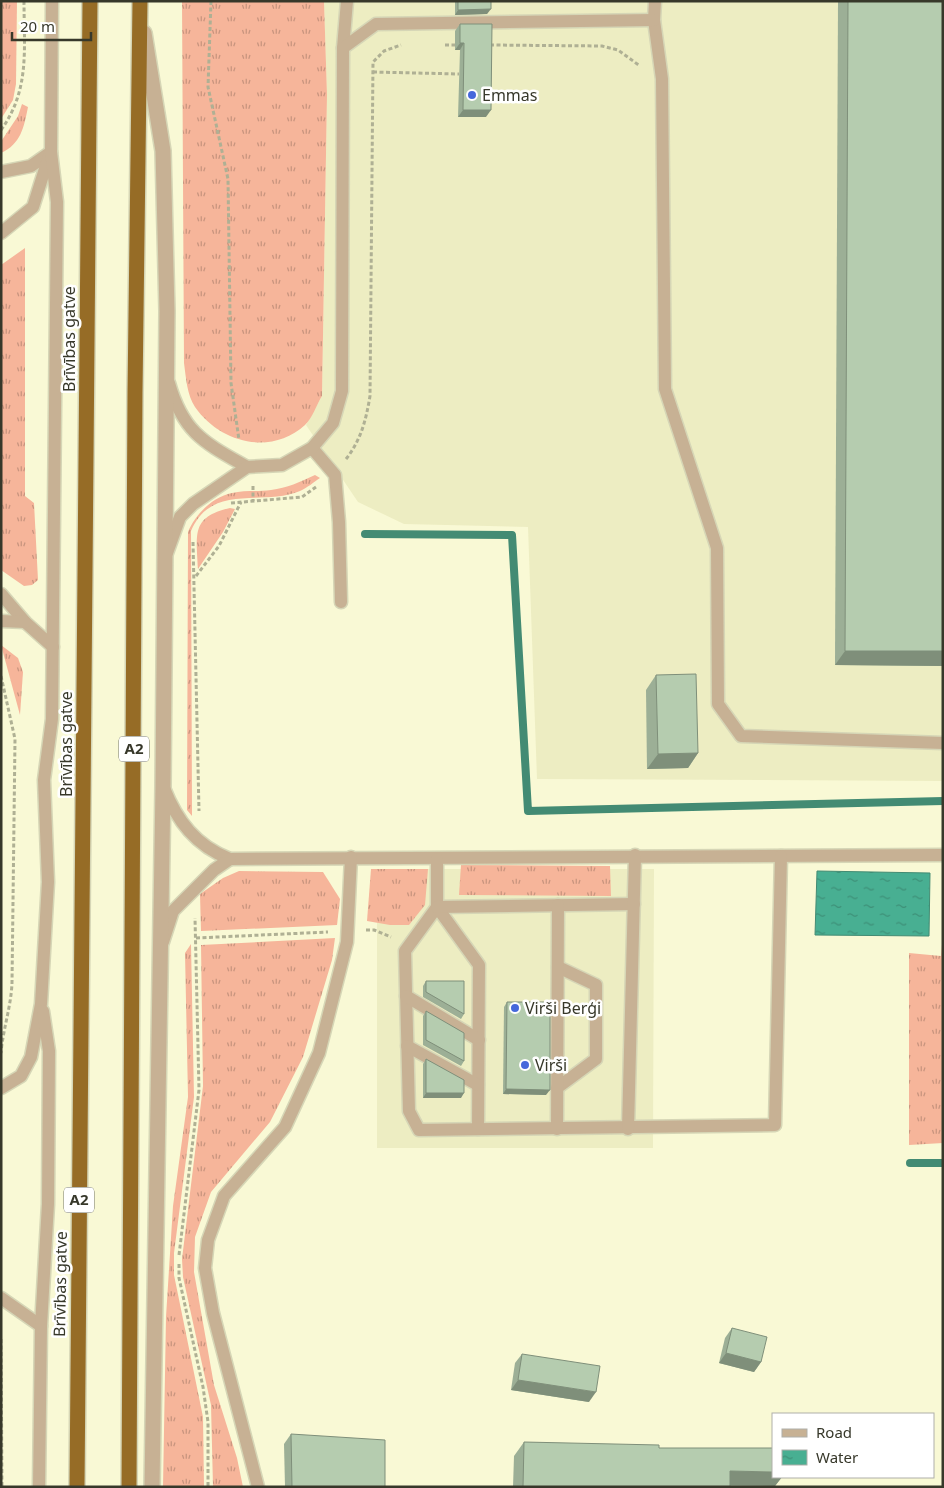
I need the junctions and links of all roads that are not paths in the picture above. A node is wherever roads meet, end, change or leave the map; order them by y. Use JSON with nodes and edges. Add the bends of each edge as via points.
{"nodes":[{"id":1,"x":52,"y":1,"type":"edge"},
{"id":2,"x":90,"y":1,"type":"edge"},
{"id":3,"x":347,"y":1,"type":"edge"},
{"id":4,"x":655,"y":1,"type":"edge"},
{"id":5,"x":140,"y":6,"type":"edge"},
{"id":6,"x":654,"y":20,"type":"junction"},
{"id":7,"x":343,"y":48,"type":"junction"},
{"id":8,"x":51,"y":152,"type":"junction"},
{"id":9,"x":1,"y":172,"type":"edge"},
{"id":10,"x":1,"y":233,"type":"edge"},
{"id":11,"x":167,"y":376,"type":"junction"},
{"id":12,"x":312,"y":448,"type":"junction"},
{"id":13,"x":250,"y":467,"type":"junction"},
{"id":14,"x":165,"y":560,"type":"junction"},
{"id":15,"x":1,"y":594,"type":"edge"},
{"id":16,"x":341,"y":602,"type":"dead end"},
{"id":17,"x":1,"y":621,"type":"edge"},
{"id":18,"x":25,"y":622,"type":"junction"},
{"id":19,"x":53,"y":647,"type":"junction"},
{"id":20,"x":943,"y":743,"type":"edge"},
{"id":21,"x":163,"y":786,"type":"junction"},
{"id":22,"x":635,"y":855,"type":"junction"},
{"id":23,"x":943,"y":855,"type":"edge"},
{"id":24,"x":782,"y":856,"type":"junction"},
{"id":25,"x":351,"y":857,"type":"junction"},
{"id":26,"x":230,"y":859,"type":"junction"},
{"id":27,"x":437,"y":859,"type":"junction"},
{"id":28,"x":634,"y":904,"type":"junction"},
{"id":29,"x":558,"y":905,"type":"junction"},
{"id":30,"x":437,"y":907,"type":"junction"},
{"id":31,"x":159,"y":954,"type":"junction"},
{"id":32,"x":558,"y":967,"type":"junction"},
{"id":33,"x":406,"y":996,"type":"junction"},
{"id":34,"x":42,"y":1004,"type":"junction"},
{"id":35,"x":479,"y":1040,"type":"junction"},
{"id":36,"x":407,"y":1046,"type":"junction"},
{"id":37,"x":478,"y":1085,"type":"junction"},
{"id":38,"x":1,"y":1088,"type":"edge"},
{"id":39,"x":557,"y":1088,"type":"junction"},
{"id":40,"x":478,"y":1129,"type":"junction"},
{"id":41,"x":557,"y":1129,"type":"junction"},
{"id":42,"x":628,"y":1129,"type":"junction"},
{"id":43,"x":1,"y":1298,"type":"edge"},
{"id":44,"x":41,"y":1326,"type":"junction"},
{"id":45,"x":39,"y":1487,"type":"edge"},
{"id":46,"x":77,"y":1487,"type":"edge"},
{"id":47,"x":129,"y":1487,"type":"edge"},
{"id":48,"x":152,"y":1487,"type":"edge"},
{"id":49,"x":258,"y":1487,"type":"edge"}],
"edges":[{"from":1,"to":8,"type":"lane"},
{"from":2,"to":46,"type":"highway","name":"Brīvības gatve","number":"A2"},
{"from":3,"to":7,"type":"lane"},
{"from":4,"to":6,"type":"lane"},
{"from":5,"to":11,"type":"street","via":[[163,151]]},
{"from":5,"to":47,"type":"highway","number":"A2"},
{"from":6,"to":7,"type":"lane","via":[[376,24]]},
{"from":6,"to":20,"type":"lane","via":[[662,79],[666,389],[717,548],[718,704],[741,736]]},
{"from":7,"to":12,"type":"lane","via":[[342,391],[333,423]]},
{"from":8,"to":9,"type":"lane","via":[[31,166]]},
{"from":8,"to":10,"type":"lane","via":[[33,207]]},
{"from":8,"to":19,"type":"lane","via":[[58,202]]},
{"from":11,"to":13,"type":"lane","via":[[174,401],[187,424],[205,443]]},
{"from":11,"to":14,"type":"street"},
{"from":12,"to":13,"type":"lane","via":[[282,465]]},
{"from":12,"to":16,"type":"lane","via":[[335,475]]},
{"from":13,"to":14,"type":"lane","via":[[193,504],[180,517]]},
{"from":14,"to":21,"type":"street"},
{"from":15,"to":18,"type":"lane"},
{"from":17,"to":18,"type":"lane"},
{"from":18,"to":19,"type":"lane"},
{"from":19,"to":34,"type":"lane","via":[[52,719],[44,780],[48,882]]},
{"from":21,"to":26,"type":"lane","via":[[182,824],[217,854]]},
{"from":21,"to":31,"type":"street"},
{"from":22,"to":24,"type":"lane"},
{"from":22,"to":27,"type":"lane"},
{"from":22,"to":28,"type":"lane"},
{"from":23,"to":24,"type":"lane"},
{"from":24,"to":42,"type":"lane","via":[[775,1125]]},
{"from":25,"to":26,"type":"lane"},
{"from":25,"to":27,"type":"lane"},
{"from":25,"to":49,"type":"lane","via":[[347,942],[319,1053],[285,1127],[224,1196],[208,1240],[205,1268],[213,1313]]},
{"from":26,"to":31,"type":"lane","via":[[214,870],[173,911]]},
{"from":27,"to":30,"type":"lane"},
{"from":28,"to":29,"type":"lane"},
{"from":28,"to":42,"type":"lane"},
{"from":29,"to":30,"type":"lane"},
{"from":29,"to":32,"type":"lane"},
{"from":30,"to":33,"type":"lane","via":[[405,951]]},
{"from":30,"to":35,"type":"lane","via":[[480,965]]},
{"from":31,"to":48,"type":"street"},
{"from":32,"to":39,"type":"lane"},
{"from":32,"to":39,"type":"lane","via":[[596,985],[596,1059]]},
{"from":33,"to":35,"type":"lane"},
{"from":33,"to":36,"type":"lane"},
{"from":34,"to":38,"type":"lane","via":[[31,1057],[21,1076]]},
{"from":34,"to":44,"type":"lane","via":[[49,1051],[48,1204]]},
{"from":35,"to":37,"type":"lane"},
{"from":36,"to":37,"type":"lane"},
{"from":36,"to":40,"type":"lane","via":[[409,1111],[419,1130]]},
{"from":37,"to":40,"type":"lane"},
{"from":39,"to":41,"type":"lane"},
{"from":40,"to":41,"type":"lane"},
{"from":41,"to":42,"type":"lane"},
{"from":43,"to":44,"type":"lane"},
{"from":44,"to":45,"type":"lane"}]}
